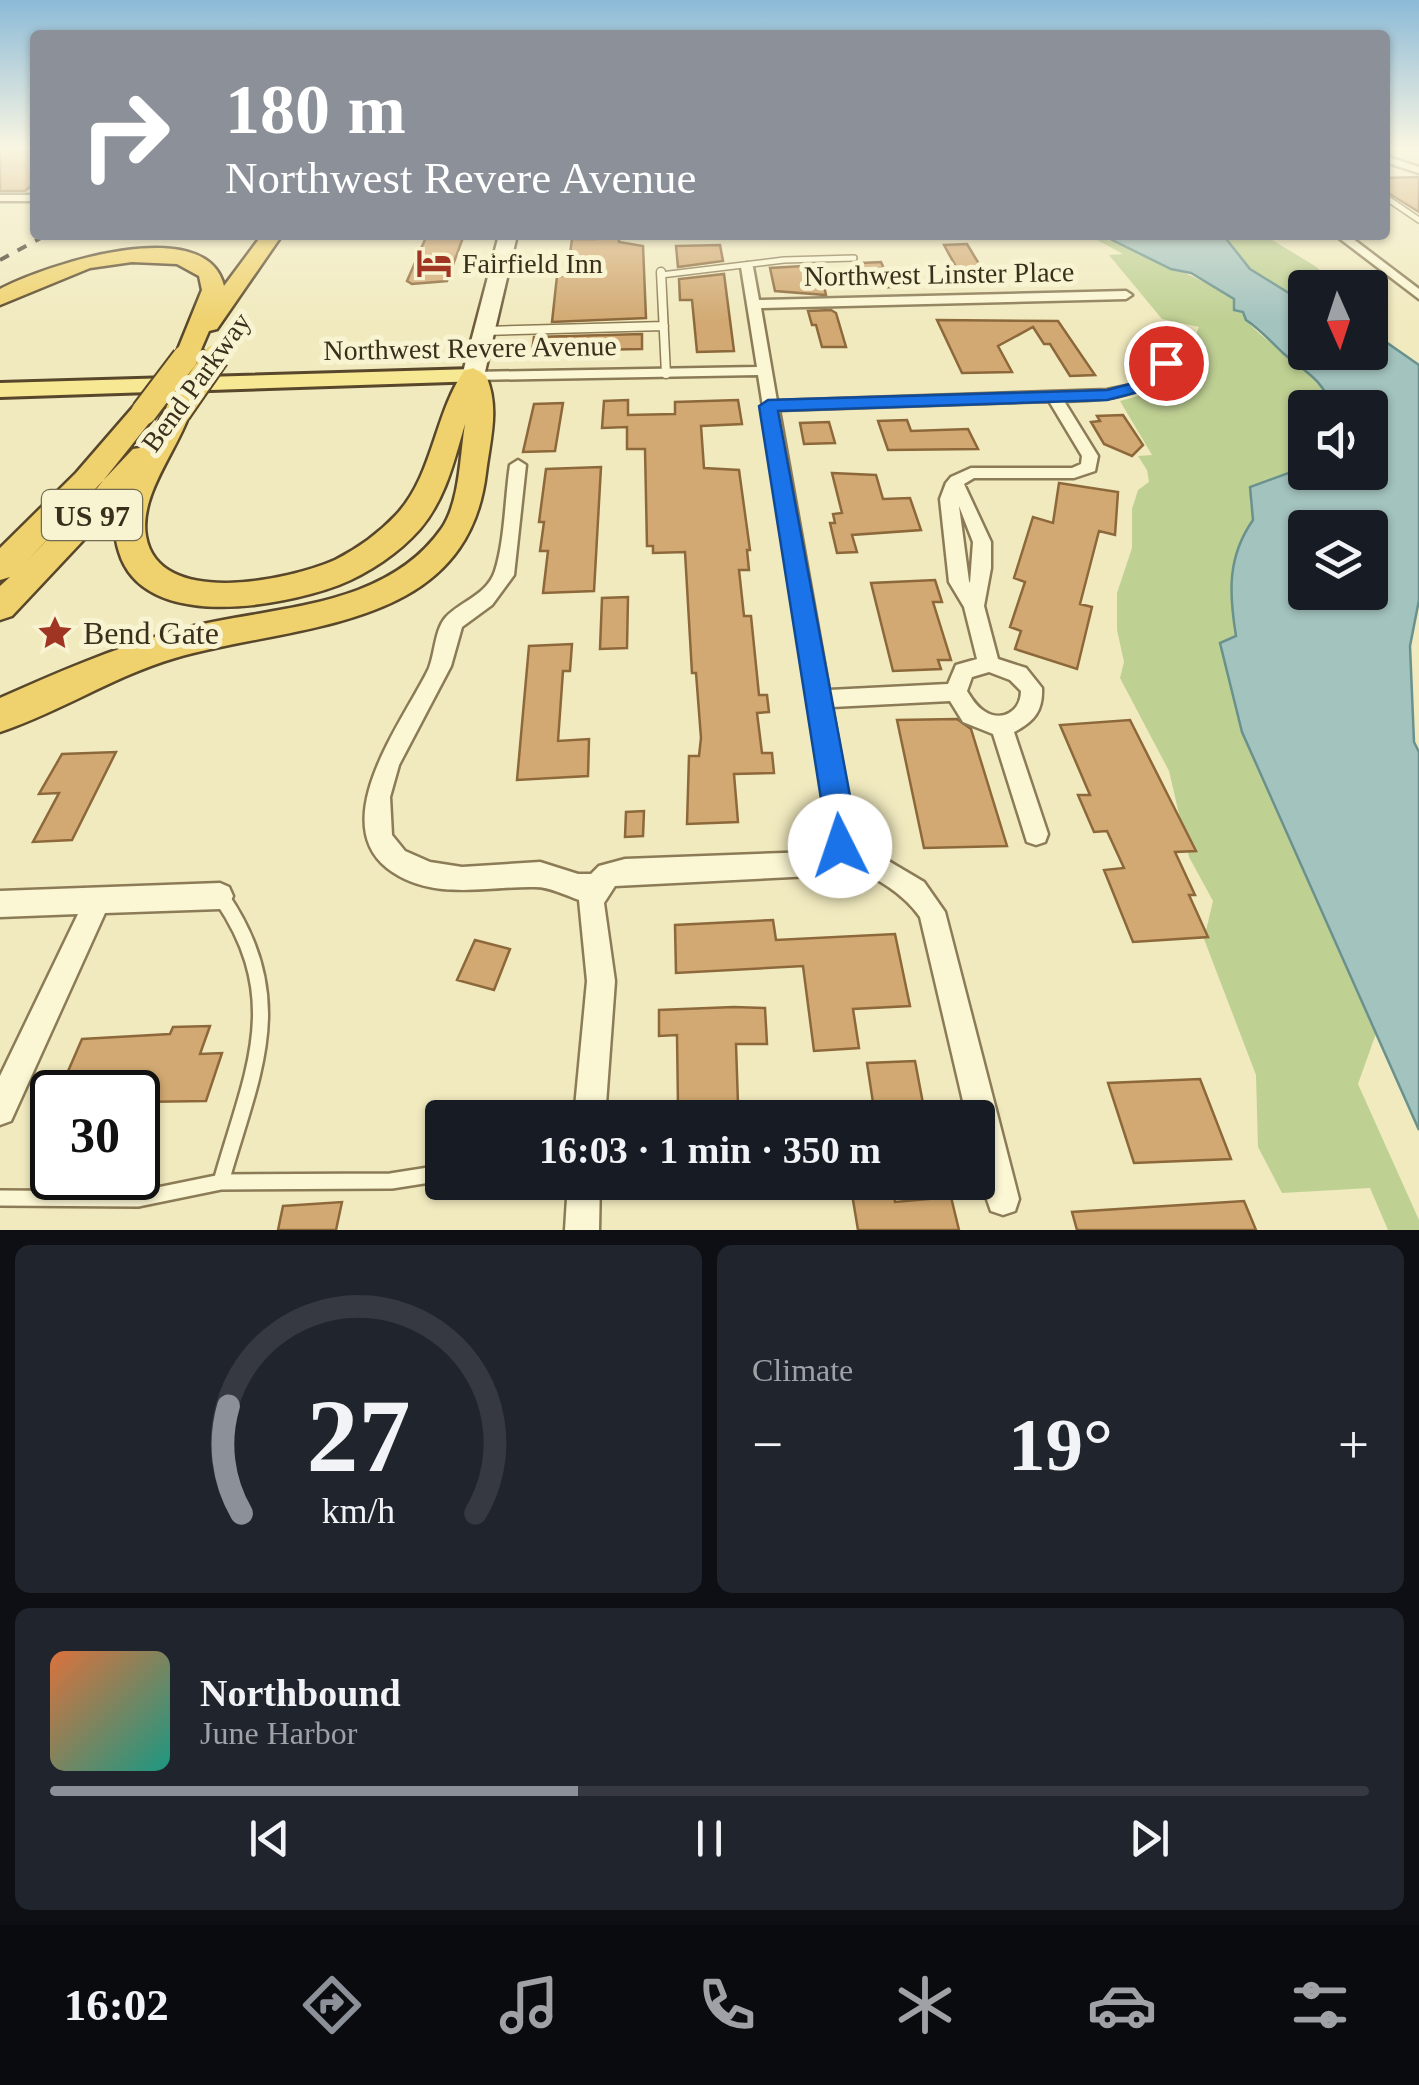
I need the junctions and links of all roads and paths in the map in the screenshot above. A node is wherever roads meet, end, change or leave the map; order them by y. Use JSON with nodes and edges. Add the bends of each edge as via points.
{"nodes":[{"id":1,"x":1398,"y":206,"type":"edge"},
{"id":2,"x":1419,"y":220,"type":"edge"},
{"id":3,"x":94,"y":240,"type":"edge"},
{"id":4,"x":269,"y":240,"type":"edge"},
{"id":5,"x":293,"y":240,"type":"edge"},
{"id":6,"x":507,"y":240,"type":"edge"},
{"id":7,"x":1348,"y":240,"type":"edge"},
{"id":8,"x":854,"y":258,"type":"dead end"},
{"id":9,"x":747,"y":268,"type":"junction"},
{"id":10,"x":0,"y":283,"type":"edge"},
{"id":11,"x":1126,"y":294,"type":"dead end"},
{"id":12,"x":1419,"y":295,"type":"edge"},
{"id":13,"x":0,"y":298,"type":"edge"},
{"id":14,"x":754,"y":304,"type":"junction"},
{"id":15,"x":664,"y":326,"type":"junction"},
{"id":16,"x":484,"y":331,"type":"junction"},
{"id":17,"x":1166,"y":363,"type":"dead end"},
{"id":18,"x":762,"y":371,"type":"junction"},
{"id":19,"x":666,"y":374,"type":"junction"},
{"id":20,"x":473,"y":376,"type":"junction"},
{"id":21,"x":175,"y":389,"type":"junction"},
{"id":22,"x":0,"y":390,"type":"edge"},
{"id":23,"x":1054,"y":396,"type":"junction"},
{"id":24,"x":768,"y":406,"type":"junction"},
{"id":25,"x":518,"y":465,"type":"dead end"},
{"id":26,"x":955,"y":483,"type":"junction"},
{"id":27,"x":0,"y":568,"type":"edge"},
{"id":28,"x":974,"y":606,"type":"junction"},
{"id":29,"x":0,"y":607,"type":"edge"},
{"id":30,"x":989,"y":664,"type":"junction"},
{"id":31,"x":956,"y":692,"type":"junction"},
{"id":32,"x":821,"y":699,"type":"junction"},
{"id":33,"x":0,"y":716,"type":"edge"},
{"id":34,"x":1000,"y":726,"type":"junction"},
{"id":35,"x":1036,"y":834,"type":"dead end"},
{"id":36,"x":840,"y":846,"type":"junction"},
{"id":37,"x":602,"y":881,"type":"junction"},
{"id":38,"x":220,"y":896,"type":"joint"},
{"id":39,"x":98,"y":900,"type":"junction"},
{"id":40,"x":0,"y":904,"type":"edge"},
{"id":41,"x":591,"y":1100,"type":"edge"},
{"id":42,"x":0,"y":1110,"type":"edge"},
{"id":43,"x":425,"y":1176,"type":"edge"},
{"id":44,"x":221,"y":1182,"type":"junction"},
{"id":45,"x":0,"y":1198,"type":"edge"},
{"id":46,"x":1003,"y":1199,"type":"dead end"},
{"id":47,"x":583,"y":1200,"type":"edge"},
{"id":48,"x":582,"y":1230,"type":"edge"}],
"edges":[{"from":1,"to":2,"type":"lane"},
{"from":3,"to":10,"type":"highway"},
{"from":4,"to":21,"type":"highway","name":"Bend Parkway","number":"US 97"},
{"from":5,"to":21,"type":"highway","name":"Bend Parkway","number":"US 97","bridge":true,"via":[[216,358]]},
{"from":6,"to":16,"type":"main road"},
{"from":7,"to":12,"type":"street"},
{"from":8,"to":9,"type":"lane"},
{"from":9,"to":14,"type":"street"},
{"from":9,"to":15,"type":"lane","via":[[661,272]]},
{"from":11,"to":14,"type":"street","name":"Northwest Linster Place"},
{"from":13,"to":21,"type":"highway","via":[[95,261],[144,255],[190,261],[205,269],[213,292]]},
{"from":14,"to":18,"type":"street"},
{"from":15,"to":16,"type":"lane"},
{"from":15,"to":19,"type":"lane"},
{"from":16,"to":20,"type":"main road"},
{"from":17,"to":23,"type":"street","via":[[1123,393]]},
{"from":18,"to":19,"type":"street","name":"Northwest Revere Avenue"},
{"from":18,"to":24,"type":"street"},
{"from":19,"to":20,"type":"street","name":"Northwest Revere Avenue"},
{"from":20,"to":21,"type":"main road","name":"Northwest Revere Avenue"},
{"from":20,"to":21,"type":"highway","via":[[460,396],[438,473],[412,517],[383,546],[306,584],[222,596],[165,584],[135,555],[134,508]]},
{"from":20,"to":33,"type":"highway","via":[[482,396],[466,510],[436,560],[359,603],[177,644],[82,677]]},
{"from":21,"to":22,"type":"main road","name":"Northwest Revere Avenue"},
{"from":21,"to":27,"type":"highway","name":"Bend Parkway","number":"US 97"},
{"from":21,"to":29,"type":"highway","name":"Bend Parkway","number":"US 97","via":[[97,510]]},
{"from":23,"to":24,"type":"street"},
{"from":23,"to":26,"type":"street","via":[[1090,456],[1089,467],[1074,473],[971,473]]},
{"from":24,"to":32,"type":"street"},
{"from":25,"to":37,"type":"street","via":[[504,575],[485,600],[453,623],[440,666],[388,764],[378,797],[380,840],[396,859],[428,874],[540,874],[578,887]]},
{"from":26,"to":28,"type":"street","via":[[949,499],[959,582]]},
{"from":26,"to":28,"type":"street","via":[[986,550]]},
{"from":28,"to":30,"type":"street"},
{"from":30,"to":31,"type":"street","via":[[964,671]]},
{"from":30,"to":34,"type":"street","via":[[1017,674],[1033,696],[1027,718]]},
{"from":31,"to":32,"type":"street"},
{"from":31,"to":34,"type":"street","via":[[971,714]]},
{"from":32,"to":36,"type":"street"},
{"from":34,"to":35,"type":"street"},
{"from":36,"to":37,"type":"street","via":[[812,864]]},
{"from":36,"to":46,"type":"street","via":[[924,897],[932,912]]},
{"from":37,"to":41,"type":"street","via":[[591,917],[601,981]]},
{"from":38,"to":39,"type":"street"},
{"from":38,"to":44,"type":"lane","via":[[243,928],[262,997],[258,1042]]},
{"from":39,"to":40,"type":"street"},
{"from":39,"to":42,"type":"street"},
{"from":43,"to":44,"type":"lane"},
{"from":44,"to":45,"type":"lane","via":[[138,1199]]},
{"from":47,"to":48,"type":"street"}]}
